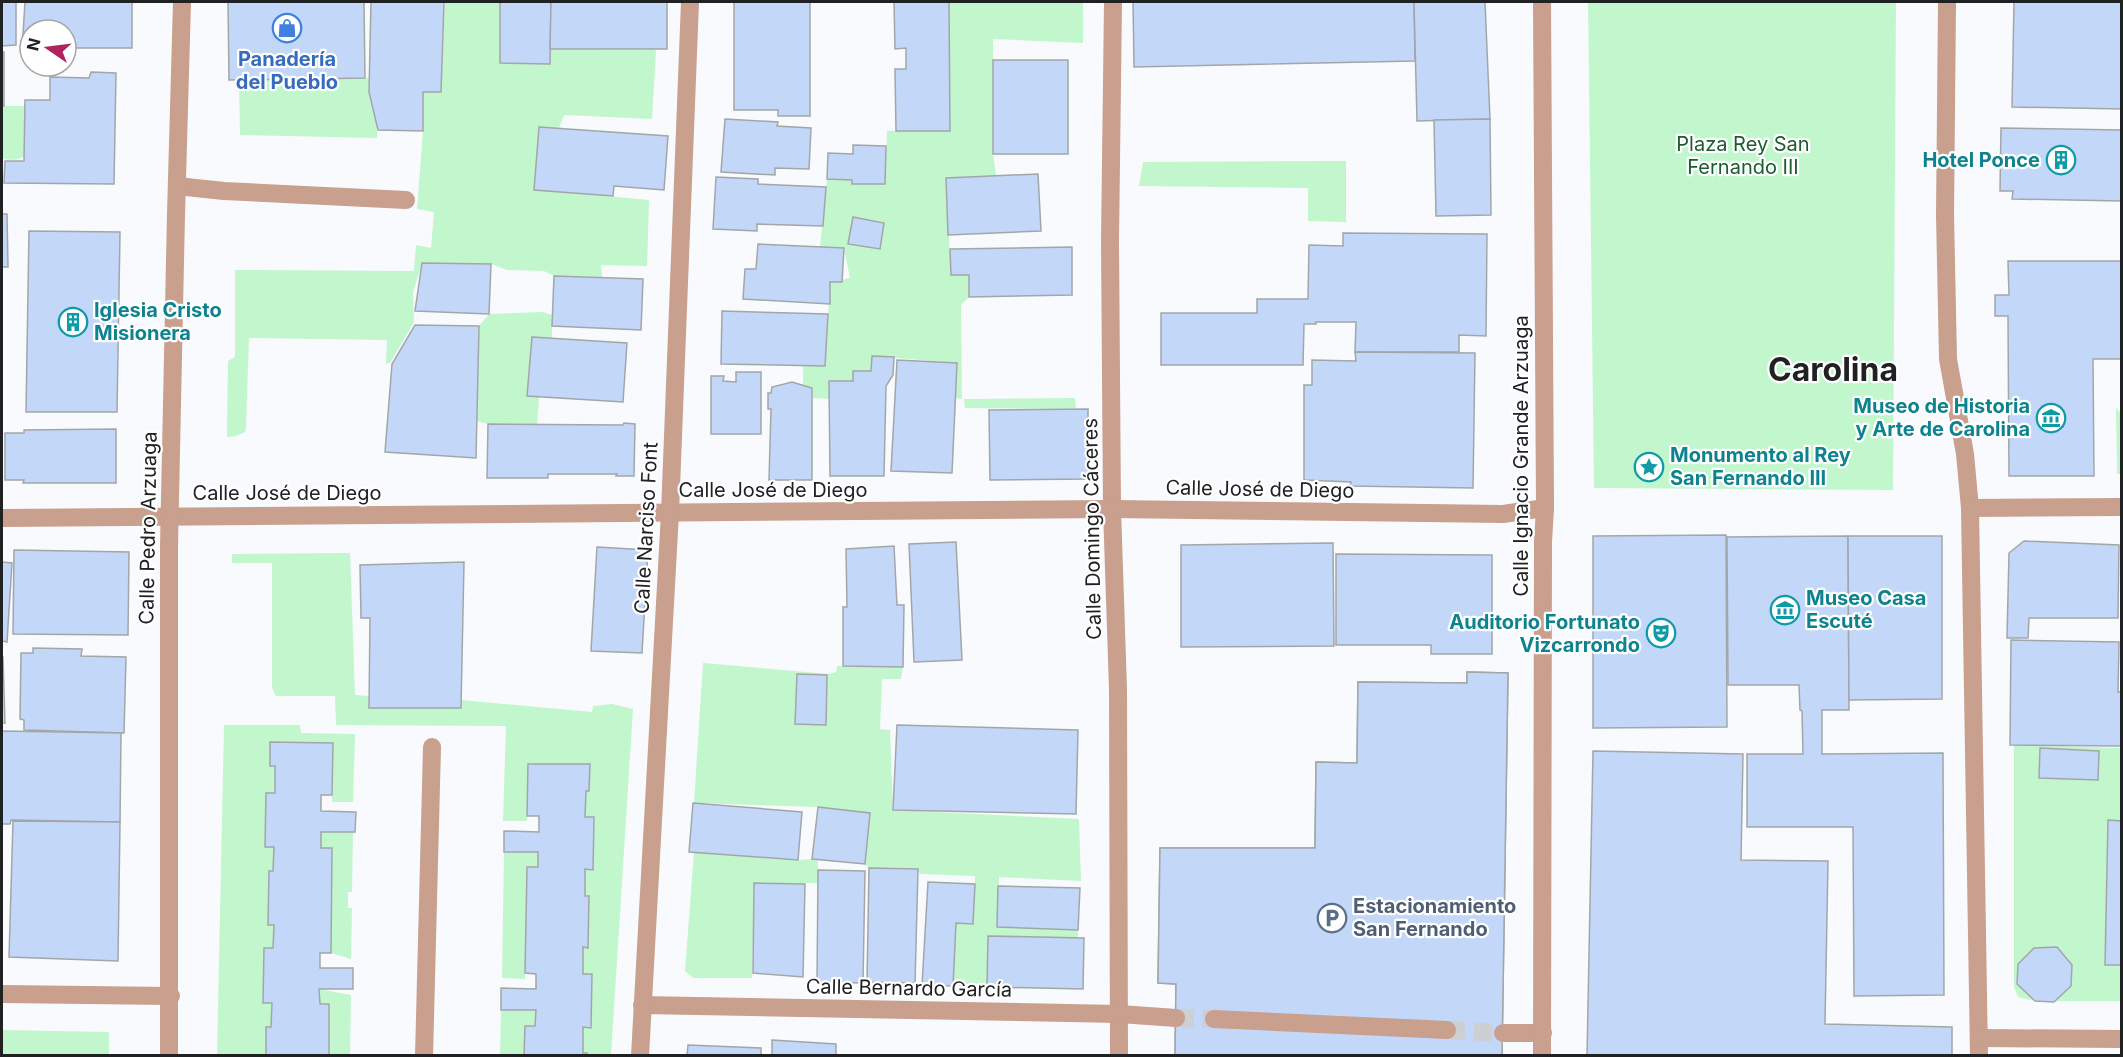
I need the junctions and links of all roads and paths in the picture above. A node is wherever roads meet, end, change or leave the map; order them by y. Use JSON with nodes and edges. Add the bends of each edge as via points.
{"nodes":[{"id":1,"x":182,"y":2,"type":"edge"},
{"id":2,"x":690,"y":2,"type":"edge"},
{"id":3,"x":1113,"y":2,"type":"edge"},
{"id":4,"x":1542,"y":2,"type":"edge"},
{"id":5,"x":1947,"y":2,"type":"edge"},
{"id":6,"x":177,"y":186,"type":"junction"},
{"id":7,"x":406,"y":200,"type":"dead end"},
{"id":8,"x":1970,"y":507,"type":"junction"},
{"id":9,"x":2121,"y":507,"type":"edge"},
{"id":10,"x":1545,"y":508,"type":"junction"},
{"id":11,"x":1112,"y":509,"type":"junction"},
{"id":12,"x":670,"y":513,"type":"junction"},
{"id":13,"x":170,"y":516,"type":"junction"},
{"id":14,"x":2,"y":518,"type":"edge"},
{"id":15,"x":432,"y":747,"type":"dead end"},
{"id":16,"x":2,"y":994,"type":"edge"},
{"id":17,"x":171,"y":996,"type":"junction"},
{"id":18,"x":642,"y":1005,"type":"junction"},
{"id":19,"x":1120,"y":1014,"type":"junction"},
{"id":20,"x":1176,"y":1018,"type":"tunnel mouth"},
{"id":21,"x":1214,"y":1019,"type":"tunnel mouth"},
{"id":22,"x":1447,"y":1030,"type":"tunnel mouth"},
{"id":23,"x":1503,"y":1033,"type":"tunnel mouth"},
{"id":24,"x":1543,"y":1033,"type":"junction"},
{"id":25,"x":2121,"y":1040,"type":"edge"},
{"id":26,"x":1979,"y":1047,"type":"edge"},
{"id":27,"x":170,"y":1056,"type":"edge"},
{"id":28,"x":424,"y":1056,"type":"edge"},
{"id":29,"x":640,"y":1056,"type":"edge"},
{"id":30,"x":1119,"y":1056,"type":"edge"},
{"id":31,"x":1542,"y":1056,"type":"edge"}],
"edges":[{"from":1,"to":6,"type":"street","name":"Calle Pedro Arzuaga"},
{"from":2,"to":12,"type":"street","name":"Calle Narciso Font"},
{"from":3,"to":11,"type":"street","name":"Calle Domingo Cáceres"},
{"from":4,"to":10,"type":"street","name":"Calle Ignacio Grande Arzuaga"},
{"from":5,"to":8,"type":"street","via":[[1948,359]]},
{"from":6,"to":7,"type":"street"},
{"from":6,"to":13,"type":"street","name":"Calle Pedro Arzuaga"},
{"from":8,"to":9,"type":"street"},
{"from":8,"to":26,"type":"street"},
{"from":10,"to":11,"type":"street","name":"Calle José de Diego","via":[[1503,514]]},
{"from":10,"to":24,"type":"street","name":"Calle Ignacio Grande Arzuaga"},
{"from":11,"to":12,"type":"street","name":"Calle José de Diego"},
{"from":11,"to":19,"type":"street","name":"Calle Domingo Cáceres","via":[[1118,689]]},
{"from":12,"to":13,"type":"street","name":"Calle José de Diego"},
{"from":12,"to":18,"type":"street","name":"Calle Narciso Font"},
{"from":13,"to":14,"type":"street","name":"Calle José de Diego"},
{"from":13,"to":17,"type":"street","name":"Calle Pedro Arzuaga"},
{"from":15,"to":28,"type":"street"},
{"from":16,"to":17,"type":"street"},
{"from":17,"to":27,"type":"street","name":"Calle Pedro Arzuaga"},
{"from":18,"to":19,"type":"street","name":"Calle Bernardo García"},
{"from":18,"to":29,"type":"street","name":"Calle Narciso Font"},
{"from":19,"to":20,"type":"street","name":"Calle Bernardo García"},
{"from":19,"to":30,"type":"street","name":"Calle Domingo Cáceres"},
{"from":21,"to":22,"type":"street"},
{"from":23,"to":24,"type":"street"},
{"from":24,"to":31,"type":"street","name":"Calle Ignacio Grande Arzuaga"},
{"from":25,"to":26,"type":"street"}]}
